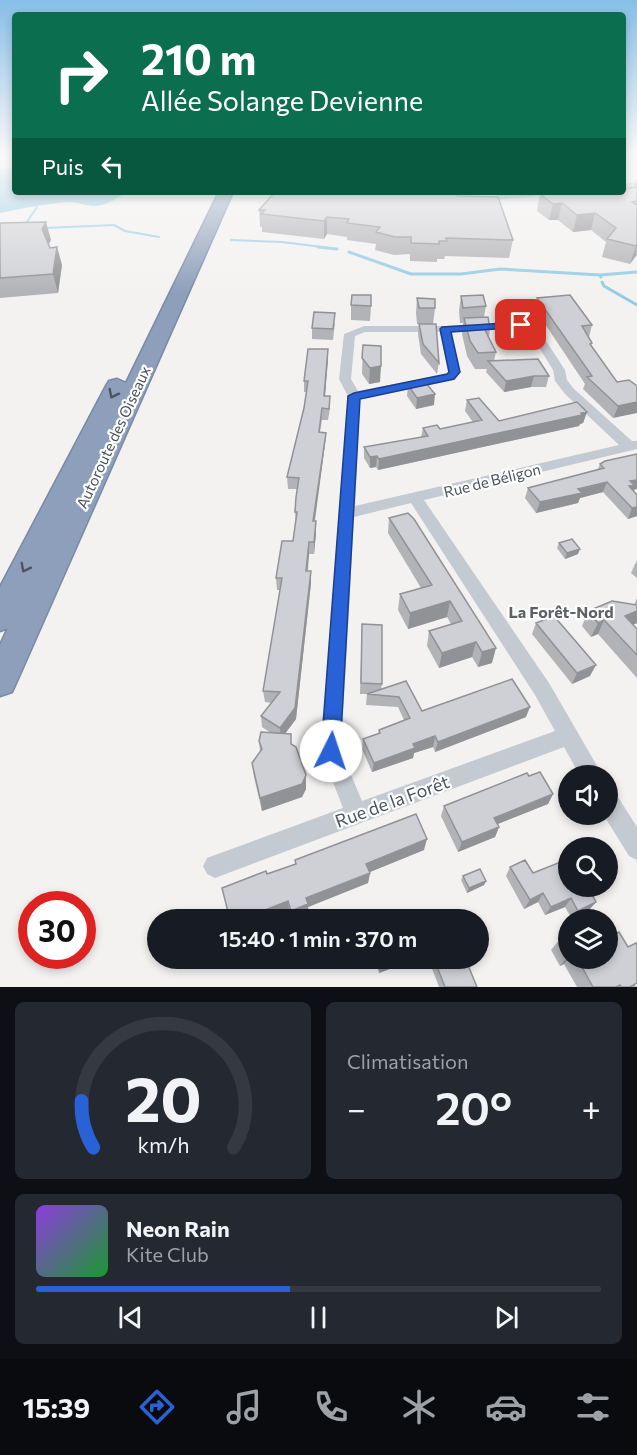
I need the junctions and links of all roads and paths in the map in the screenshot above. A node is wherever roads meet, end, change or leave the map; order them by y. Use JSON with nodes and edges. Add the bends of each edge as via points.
{"nodes":[{"id":1,"x":210,"y":201,"type":"edge"},
{"id":2,"x":222,"y":201,"type":"edge"},
{"id":3,"x":234,"y":201,"type":"edge"},
{"id":4,"x":190,"y":271,"type":"junction"},
{"id":5,"x":445,"y":329,"type":"junction"},
{"id":6,"x":354,"y":396,"type":"junction"},
{"id":7,"x":633,"y":446,"type":"edge"},
{"id":8,"x":415,"y":498,"type":"junction"},
{"id":9,"x":347,"y":513,"type":"junction"},
{"id":10,"x":0,"y":618,"type":"edge"},
{"id":11,"x":0,"y":681,"type":"edge"},
{"id":12,"x":569,"y":736,"type":"junction"},
{"id":13,"x":586,"y":765,"type":"edge"},
{"id":14,"x":357,"y":814,"type":"junction"},
{"id":15,"x":618,"y":818,"type":"edge"},
{"id":16,"x":637,"y":848,"type":"edge"},
{"id":17,"x":215,"y":866,"type":"dead end"}],
"edges":[{"from":1,"to":10,"type":"highway","name":"Autoroute des Oiseaux","one_way":true},
{"from":2,"to":4,"type":"highway","name":"Autoroute des Oiseaux"},
{"from":3,"to":4,"type":"highway"},
{"from":4,"to":11,"type":"highway","name":"Autoroute des Oiseaux"},
{"from":5,"to":6,"type":"street","via":[[454,372],[450,377]]},
{"from":5,"to":6,"type":"street","via":[[364,328],[350,334],[345,379]]},
{"from":5,"to":7,"type":"street","via":[[521,325],[533,329],[569,391]]},
{"from":6,"to":9,"type":"street"},
{"from":7,"to":8,"type":"street","name":"Rue de Béligon"},
{"from":8,"to":9,"type":"street","name":"Rue de Béligon"},
{"from":8,"to":12,"type":"street"},
{"from":9,"to":14,"type":"street","via":[[331,751]]},
{"from":12,"to":13,"type":"street"},
{"from":12,"to":14,"type":"street","name":"Rue de la Forêt"},
{"from":14,"to":17,"type":"street","name":"Rue de la Forêt"},
{"from":15,"to":16,"type":"street"}]}
